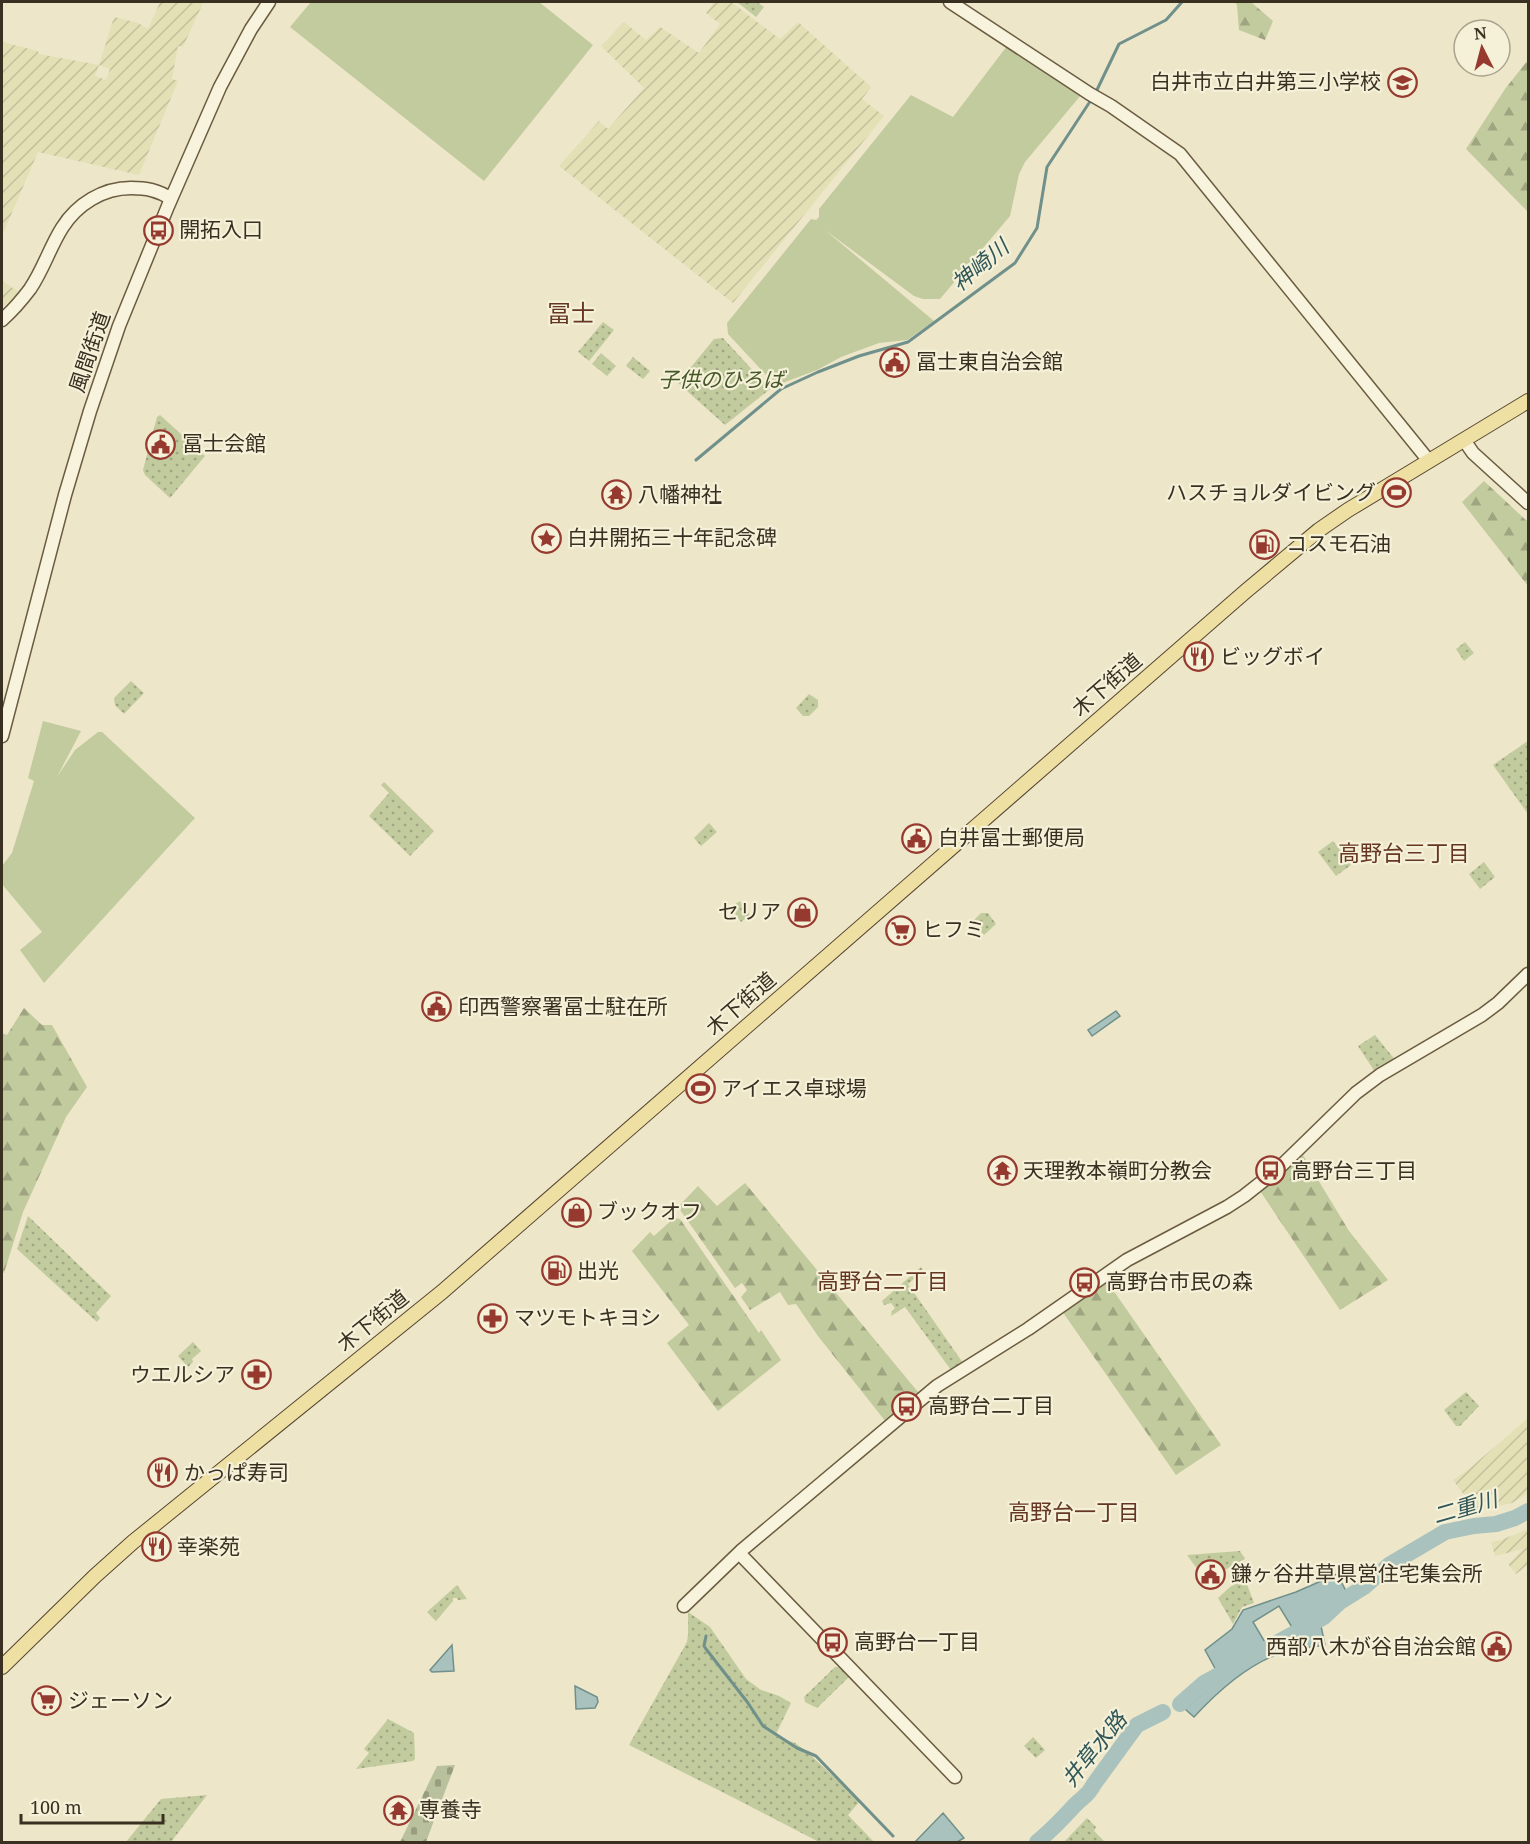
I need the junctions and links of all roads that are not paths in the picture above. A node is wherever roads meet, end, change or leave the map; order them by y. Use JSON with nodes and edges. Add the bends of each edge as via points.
{"nodes":[{"id":1,"x":269,"y":2,"type":"edge"},
{"id":2,"x":950,"y":2,"type":"edge"},
{"id":3,"x":171,"y":199,"type":"junction"},
{"id":4,"x":2,"y":320,"type":"edge"},
{"id":5,"x":1528,"y":401,"type":"edge"},
{"id":6,"x":1464,"y":440,"type":"junction"},
{"id":7,"x":1429,"y":461,"type":"junction"},
{"id":8,"x":1528,"y":503,"type":"edge"},
{"id":9,"x":2,"y":736,"type":"edge"},
{"id":10,"x":1528,"y":974,"type":"edge"},
{"id":11,"x":739,"y":1553,"type":"junction"},
{"id":12,"x":684,"y":1606,"type":"dead end"},
{"id":13,"x":2,"y":1667,"type":"edge"},
{"id":14,"x":955,"y":1777,"type":"dead end"}],
"edges":[{"from":1,"to":3,"type":"street","name":"風間街道","via":[[228,69]]},
{"from":2,"to":7,"type":"street","via":[[1180,154]]},
{"from":3,"to":4,"type":"street","via":[[149,189],[128,188],[110,191],[79,208],[61,230],[31,288]]},
{"from":3,"to":9,"type":"street","name":"風間街道","via":[[119,326],[90,411]]},
{"from":5,"to":6,"type":"main road","name":"木下街道"},
{"from":6,"to":7,"type":"main road","name":"木下街道"},
{"from":6,"to":8,"type":"street"},
{"from":7,"to":13,"type":"main road","name":"木下街道","via":[[1319,530],[1246,591],[435,1298],[133,1542]]},
{"from":10,"to":11,"type":"street","via":[[1482,1015],[1356,1093],[1277,1170],[1227,1208],[1127,1260],[937,1386]]},
{"from":11,"to":12,"type":"street"},
{"from":11,"to":14,"type":"street"}]}
